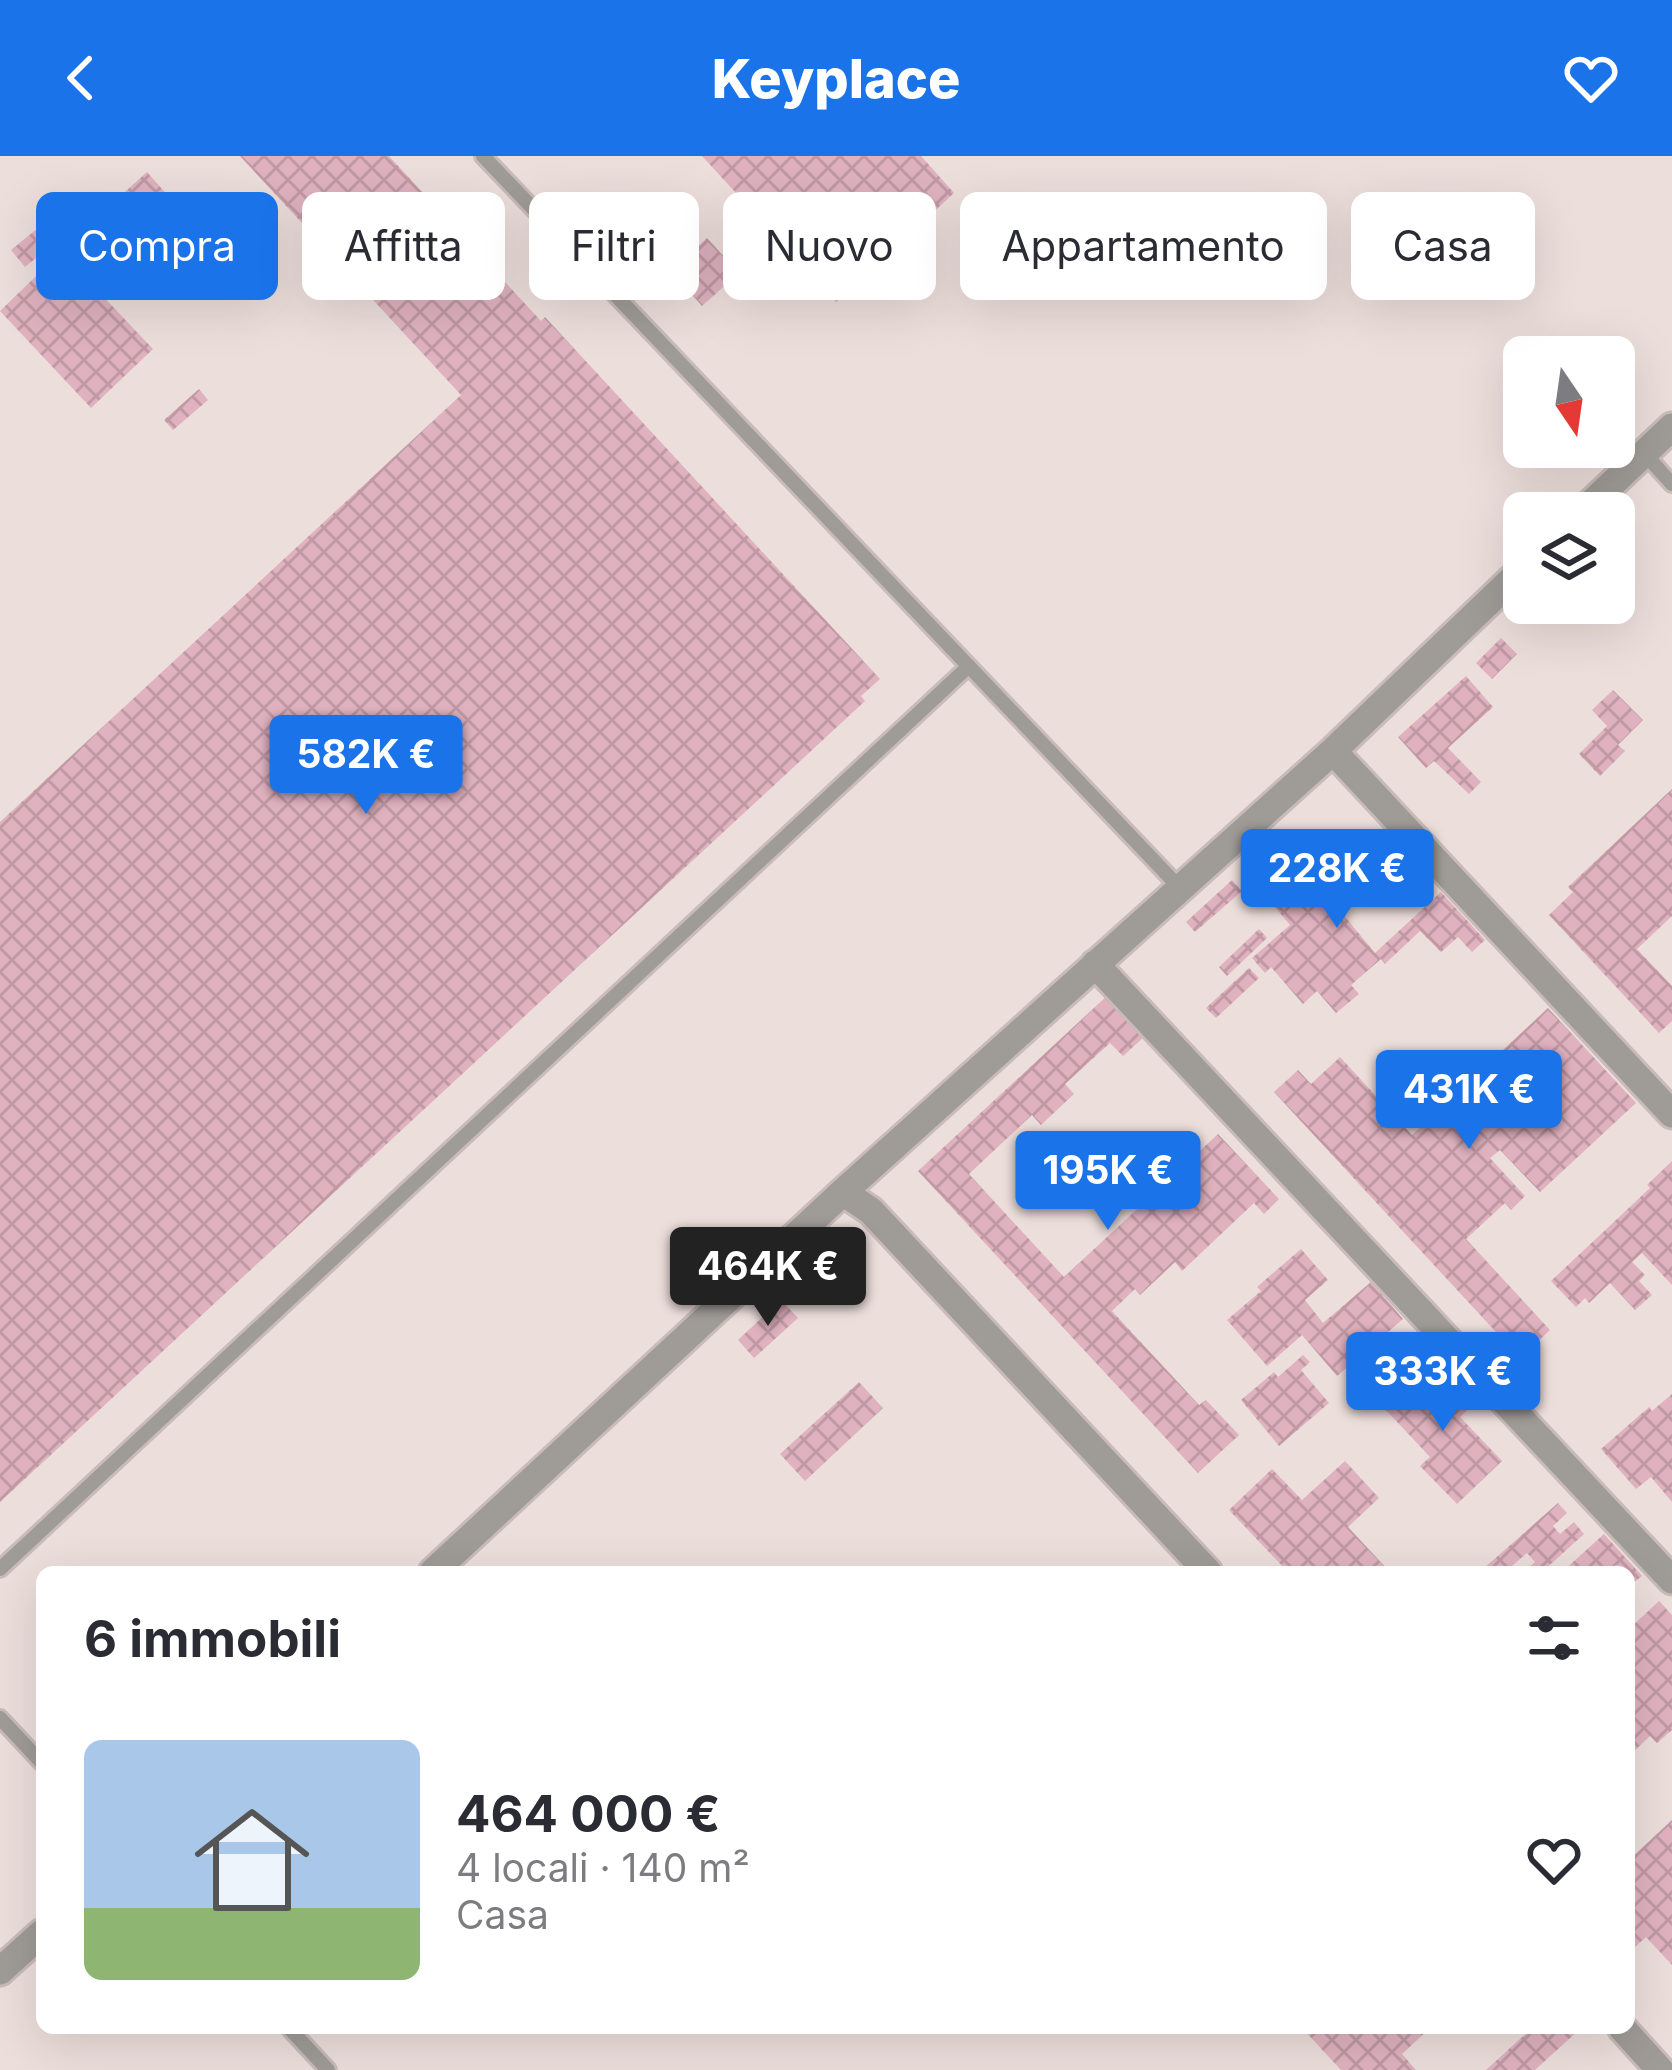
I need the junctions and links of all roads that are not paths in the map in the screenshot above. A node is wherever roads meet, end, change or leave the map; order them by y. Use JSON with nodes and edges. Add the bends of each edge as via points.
{"nodes":[{"id":1,"x":482,"y":156,"type":"edge"},
{"id":2,"x":1672,"y":427,"type":"edge"},
{"id":3,"x":1644,"y":453,"type":"junction"},
{"id":4,"x":1672,"y":484,"type":"edge"},
{"id":5,"x":1603,"y":492,"type":"edge"},
{"id":6,"x":1503,"y":588,"type":"edge"},
{"id":7,"x":969,"y":666,"type":"junction"},
{"id":8,"x":1333,"y":751,"type":"junction"},
{"id":9,"x":1180,"y":888,"type":"junction"},
{"id":10,"x":1095,"y":964,"type":"junction"},
{"id":11,"x":1672,"y":1114,"type":"edge"},
{"id":12,"x":843,"y":1192,"type":"junction"},
{"id":13,"x":439,"y":1566,"type":"edge"},
{"id":14,"x":1202,"y":1566,"type":"edge"},
{"id":15,"x":0,"y":1569,"type":"edge"},
{"id":16,"x":1672,"y":1580,"type":"edge"},
{"id":17,"x":0,"y":1718,"type":"edge"},
{"id":18,"x":36,"y":1757,"type":"edge"},
{"id":19,"x":36,"y":1938,"type":"edge"},
{"id":20,"x":0,"y":1971,"type":"edge"},
{"id":21,"x":295,"y":2034,"type":"edge"},
{"id":22,"x":1627,"y":2034,"type":"edge"},
{"id":23,"x":328,"y":2070,"type":"edge"},
{"id":24,"x":1660,"y":2070,"type":"edge"}],
"edges":[{"from":1,"to":7,"type":"lane"},
{"from":2,"to":3,"type":"street"},
{"from":3,"to":4,"type":"lane"},
{"from":3,"to":5,"type":"street"},
{"from":6,"to":8,"type":"street"},
{"from":7,"to":9,"type":"lane"},
{"from":7,"to":15,"type":"lane"},
{"from":8,"to":9,"type":"street"},
{"from":8,"to":11,"type":"street"},
{"from":9,"to":10,"type":"street"},
{"from":10,"to":12,"type":"street"},
{"from":10,"to":16,"type":"street"},
{"from":12,"to":13,"type":"street"},
{"from":12,"to":14,"type":"street","via":[[871,1211]]},
{"from":17,"to":18,"type":"lane"},
{"from":19,"to":20,"type":"street"},
{"from":21,"to":23,"type":"lane"},
{"from":22,"to":24,"type":"street"}]}
